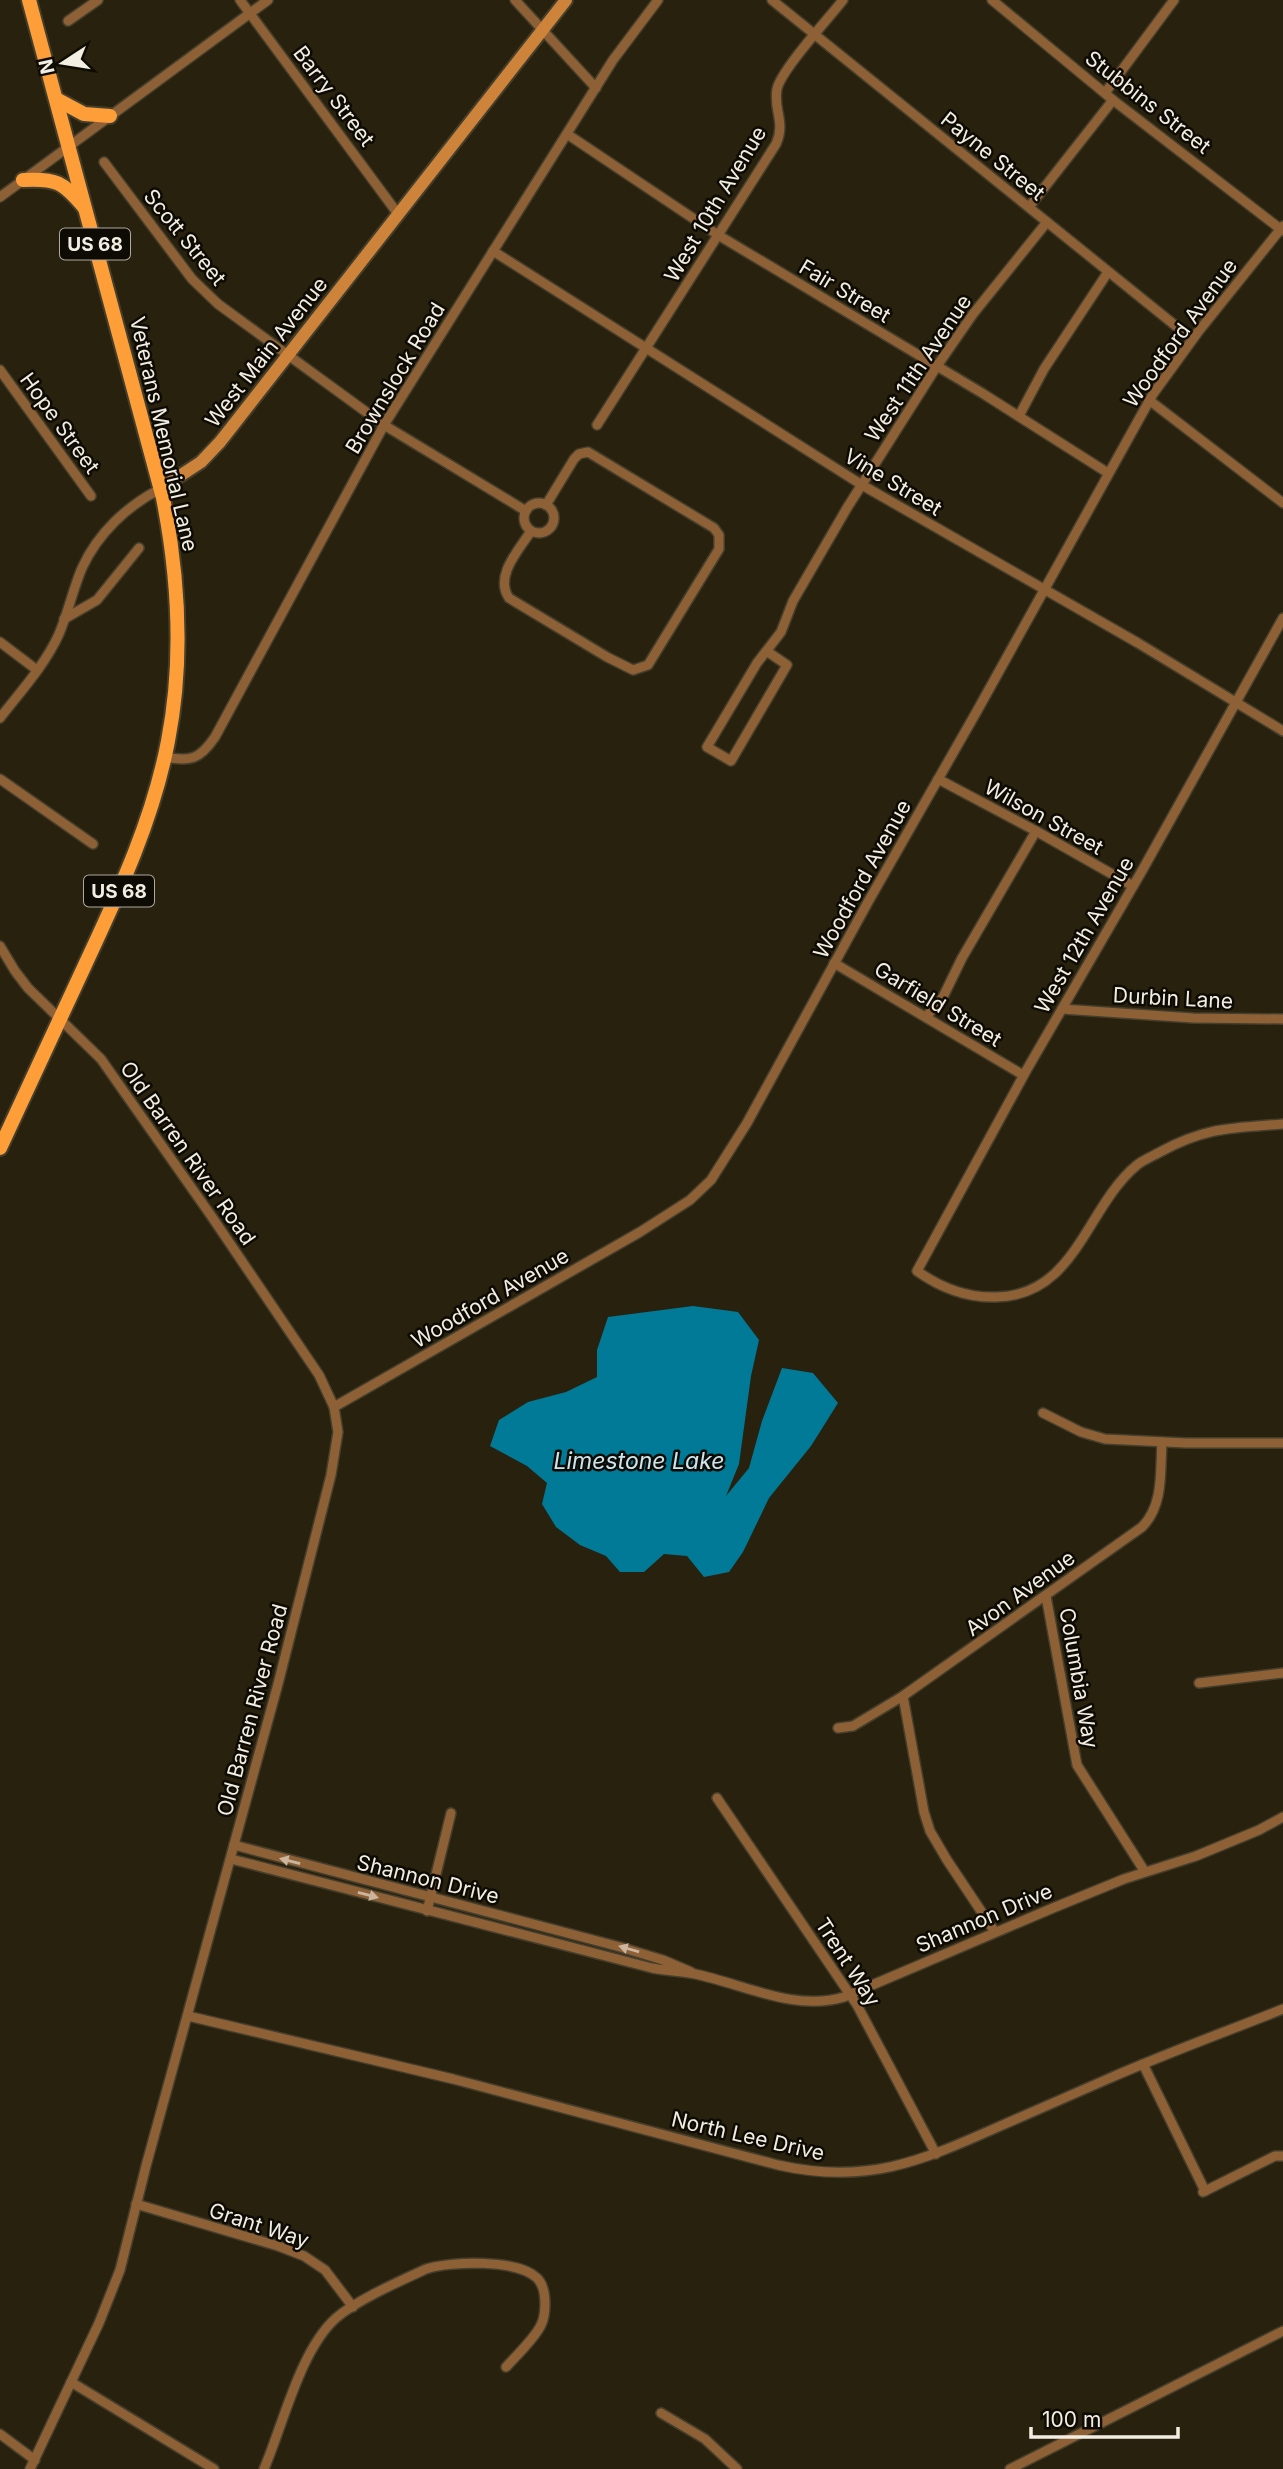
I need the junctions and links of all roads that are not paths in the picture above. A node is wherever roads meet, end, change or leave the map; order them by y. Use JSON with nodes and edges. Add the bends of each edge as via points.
{"nodes":[{"id":1,"x":29,"y":0,"type":"edge"},
{"id":2,"x":98,"y":0,"type":"edge"},
{"id":3,"x":240,"y":0,"type":"edge"},
{"id":4,"x":268,"y":0,"type":"edge"},
{"id":5,"x":514,"y":0,"type":"edge"},
{"id":6,"x":566,"y":0,"type":"edge"},
{"id":7,"x":659,"y":0,"type":"edge"},
{"id":8,"x":772,"y":0,"type":"edge"},
{"id":9,"x":843,"y":0,"type":"edge"},
{"id":10,"x":992,"y":0,"type":"edge"},
{"id":11,"x":1174,"y":0,"type":"edge"},
{"id":12,"x":250,"y":13,"type":"junction"},
{"id":13,"x":68,"y":21,"type":"dead end"},
{"id":14,"x":542,"y":31,"type":"junction"},
{"id":15,"x":815,"y":35,"type":"junction"},
{"id":16,"x":596,"y":88,"type":"junction"},
{"id":17,"x":1105,"y":93,"type":"junction"},
{"id":18,"x":56,"y":99,"type":"junction"},
{"id":19,"x":1113,"y":100,"type":"junction"},
{"id":20,"x":110,"y":116,"type":"junction"},
{"id":21,"x":567,"y":134,"type":"junction"},
{"id":22,"x":69,"y":146,"type":"junction"},
{"id":23,"x":104,"y":162,"type":"dead end"},
{"id":24,"x":23,"y":180,"type":"junction"},
{"id":25,"x":0,"y":197,"type":"edge"},
{"id":26,"x":1030,"y":207,"type":"junction"},
{"id":27,"x":86,"y":208,"type":"junction"},
{"id":28,"x":398,"y":214,"type":"junction"},
{"id":29,"x":1047,"y":222,"type":"junction"},
{"id":30,"x":1282,"y":228,"type":"edge"},
{"id":31,"x":718,"y":235,"type":"junction"},
{"id":32,"x":493,"y":251,"type":"junction"},
{"id":33,"x":1108,"y":272,"type":"junction"},
{"id":34,"x":1192,"y":340,"type":"junction"},
{"id":35,"x":647,"y":350,"type":"junction"},
{"id":36,"x":288,"y":356,"type":"junction"},
{"id":37,"x":937,"y":366,"type":"junction"},
{"id":38,"x":0,"y":371,"type":"edge"},
{"id":39,"x":1149,"y":400,"type":"junction"},
{"id":40,"x":1018,"y":416,"type":"junction"},
{"id":41,"x":384,"y":425,"type":"junction"},
{"id":42,"x":597,"y":425,"type":"dead end"},
{"id":43,"x":1108,"y":473,"type":"junction"},
{"id":44,"x":862,"y":485,"type":"junction"},
{"id":45,"x":160,"y":489,"type":"junction"},
{"id":46,"x":91,"y":496,"type":"dead end"},
{"id":47,"x":1283,"y":503,"type":"edge"},
{"id":48,"x":546,"y":505,"type":"junction"},
{"id":49,"x":526,"y":511,"type":"junction"},
{"id":50,"x":531,"y":531,"type":"junction"},
{"id":51,"x":139,"y":548,"type":"dead end"},
{"id":52,"x":1045,"y":590,"type":"junction"},
{"id":53,"x":1283,"y":618,"type":"edge"},
{"id":54,"x":64,"y":619,"type":"junction"},
{"id":55,"x":0,"y":642,"type":"edge"},
{"id":56,"x":768,"y":652,"type":"junction"},
{"id":57,"x":37,"y":670,"type":"junction"},
{"id":58,"x":1236,"y":702,"type":"junction"},
{"id":59,"x":0,"y":718,"type":"edge"},
{"id":60,"x":1283,"y":731,"type":"edge"},
{"id":61,"x":165,"y":757,"type":"junction"},
{"id":62,"x":0,"y":779,"type":"edge"},
{"id":63,"x":938,"y":779,"type":"junction"},
{"id":64,"x":1036,"y":831,"type":"junction"},
{"id":65,"x":93,"y":844,"type":"dead end"},
{"id":66,"x":1133,"y":886,"type":"junction"},
{"id":67,"x":0,"y":946,"type":"edge"},
{"id":68,"x":834,"y":963,"type":"junction"},
{"id":69,"x":1062,"y":1009,"type":"junction"},
{"id":70,"x":926,"y":1017,"type":"junction"},
{"id":71,"x":60,"y":1019,"type":"junction"},
{"id":72,"x":1283,"y":1019,"type":"edge"},
{"id":73,"x":1023,"y":1075,"type":"junction"},
{"id":74,"x":1283,"y":1124,"type":"edge"},
{"id":75,"x":0,"y":1148,"type":"edge"},
{"id":76,"x":334,"y":1407,"type":"junction"},
{"id":77,"x":1043,"y":1413,"type":"dead end"},
{"id":78,"x":1162,"y":1442,"type":"junction"},
{"id":79,"x":1283,"y":1443,"type":"edge"},
{"id":80,"x":1046,"y":1596,"type":"junction"},
{"id":81,"x":1283,"y":1673,"type":"edge"},
{"id":82,"x":1199,"y":1684,"type":"dead end"},
{"id":83,"x":902,"y":1696,"type":"junction"},
{"id":84,"x":838,"y":1728,"type":"dead end"},
{"id":85,"x":717,"y":1798,"type":"dead end"},
{"id":86,"x":451,"y":1813,"type":"dead end"},
{"id":87,"x":1283,"y":1817,"type":"edge"},
{"id":88,"x":234,"y":1845,"type":"junction"},
{"id":89,"x":231,"y":1859,"type":"junction"},
{"id":90,"x":332,"y":1872,"type":"junction"},
{"id":91,"x":1145,"y":1872,"type":"junction"},
{"id":92,"x":329,"y":1885,"type":"junction"},
{"id":93,"x":430,"y":1897,"type":"junction"},
{"id":94,"x":427,"y":1911,"type":"junction"},
{"id":95,"x":995,"y":1932,"type":"junction"},
{"id":96,"x":566,"y":1933,"type":"junction"},
{"id":97,"x":562,"y":1946,"type":"junction"},
{"id":98,"x":692,"y":1973,"type":"junction"},
{"id":99,"x":850,"y":1994,"type":"junction"},
{"id":100,"x":1283,"y":2009,"type":"edge"},
{"id":101,"x":188,"y":2017,"type":"junction"},
{"id":102,"x":1143,"y":2064,"type":"junction"},
{"id":103,"x":936,"y":2154,"type":"junction"},
{"id":104,"x":1283,"y":2155,"type":"edge"},
{"id":105,"x":136,"y":2204,"type":"junction"},
{"id":106,"x":353,"y":2307,"type":"junction"},
{"id":107,"x":1283,"y":2331,"type":"edge"},
{"id":108,"x":506,"y":2367,"type":"dead end"},
{"id":109,"x":71,"y":2382,"type":"junction"},
{"id":110,"x":660,"y":2413,"type":"dead end"},
{"id":111,"x":0,"y":2434,"type":"edge"},
{"id":112,"x":32,"y":2464,"type":"edge"},
{"id":113,"x":214,"y":2469,"type":"edge"},
{"id":114,"x":264,"y":2469,"type":"edge"},
{"id":115,"x":737,"y":2469,"type":"edge"},
{"id":116,"x":1010,"y":2469,"type":"edge"}],
"edges":[{"from":1,"to":18,"type":"main road","name":"Veterans Memorial Lane","number":"US 68"},
{"from":2,"to":13,"type":"street"},
{"from":3,"to":12,"type":"street","name":"Barry Street"},
{"from":4,"to":12,"type":"street"},
{"from":5,"to":14,"type":"street"},
{"from":6,"to":14,"type":"street","name":"West Main Avenue"},
{"from":7,"to":16,"type":"street","name":"Brownslock Road"},
{"from":8,"to":15,"type":"street","name":"Payne Street"},
{"from":9,"to":15,"type":"street","name":"West 10th Avenue"},
{"from":10,"to":17,"type":"street","name":"Stubbins Street"},
{"from":11,"to":17,"type":"street"},
{"from":12,"to":20,"type":"street"},
{"from":12,"to":28,"type":"street","name":"Barry Street"},
{"from":14,"to":16,"type":"street"},
{"from":14,"to":28,"type":"street","name":"West Main Avenue"},
{"from":15,"to":26,"type":"street","name":"Payne Street"},
{"from":15,"to":31,"type":"street","name":"West 10th Avenue","via":[[778,87],[782,127],[776,144]]},
{"from":16,"to":21,"type":"street","name":"Brownslock Road"},
{"from":17,"to":19,"type":"street","name":"Stubbins Street"},
{"from":18,"to":20,"type":"main road","via":[[84,114]]},
{"from":18,"to":22,"type":"main road","name":"Veterans Memorial Lane","number":"US 68"},
{"from":19,"to":26,"type":"street"},
{"from":19,"to":30,"type":"street","name":"Stubbins Street"},
{"from":20,"to":22,"type":"street"},
{"from":21,"to":31,"type":"street","name":"Fair Street"},
{"from":21,"to":32,"type":"street","name":"Brownslock Road"},
{"from":22,"to":24,"type":"street"},
{"from":22,"to":27,"type":"main road","name":"Veterans Memorial Lane","number":"US 68"},
{"from":23,"to":36,"type":"street","name":"Scott Street","via":[[200,288]]},
{"from":24,"to":25,"type":"street"},
{"from":24,"to":27,"type":"main road","via":[[55,180]]},
{"from":26,"to":29,"type":"street","name":"Payne Street"},
{"from":27,"to":45,"type":"main road","name":"Veterans Memorial Lane","number":"US 68"},
{"from":28,"to":36,"type":"street","name":"West Main Avenue"},
{"from":29,"to":33,"type":"street","name":"Payne Street"},
{"from":29,"to":37,"type":"street","name":"West 11th Avenue","via":[[972,314]]},
{"from":30,"to":34,"type":"street","name":"Woodford Avenue"},
{"from":31,"to":35,"type":"street","name":"West 10th Avenue"},
{"from":31,"to":37,"type":"street","name":"Fair Street"},
{"from":32,"to":35,"type":"street","name":"Vine Street"},
{"from":32,"to":41,"type":"street","name":"Brownslock Road"},
{"from":33,"to":34,"type":"street","name":"Payne Street"},
{"from":33,"to":40,"type":"street"},
{"from":34,"to":39,"type":"street","name":"Woodford Avenue"},
{"from":35,"to":42,"type":"street","name":"West 10th Avenue"},
{"from":35,"to":44,"type":"street","name":"Vine Street"},
{"from":36,"to":41,"type":"street","name":"Scott Street"},
{"from":36,"to":45,"type":"street","name":"West Main Avenue","via":[[209,454]]},
{"from":37,"to":40,"type":"street","name":"Fair Street"},
{"from":37,"to":44,"type":"street","name":"West 11th Avenue"},
{"from":38,"to":46,"type":"street","name":"Hope Street"},
{"from":39,"to":43,"type":"street","name":"Woodford Avenue"},
{"from":39,"to":47,"type":"street"},
{"from":40,"to":43,"type":"street","name":"Fair Street"},
{"from":41,"to":49,"type":"street","name":"Scott Street"},
{"from":41,"to":61,"type":"street","name":"Brownslock Road","via":[[215,737],[197,757]]},
{"from":43,"to":52,"type":"street","name":"Woodford Avenue"},
{"from":44,"to":52,"type":"street","name":"Vine Street"},
{"from":44,"to":56,"type":"street","name":"West 11th Avenue"},
{"from":45,"to":54,"type":"street","name":"West Main Avenue","via":[[123,513],[101,537],[82,568]]},
{"from":45,"to":61,"type":"main road","name":"Veterans Memorial Lane","number":"US 68","via":[[172,551],[178,632],[176,687]]},
{"from":48,"to":49,"type":"street","via":[[536,503]]},
{"from":48,"to":50,"type":"street","via":[[554,516],[552,525],[540,533]]},
{"from":48,"to":50,"type":"street","via":[[574,459],[588,452],[714,528],[719,549],[648,665],[633,670],[509,598],[503,587],[505,572]]},
{"from":49,"to":50,"type":"street","via":[[525,523]]},
{"from":51,"to":54,"type":"street","via":[[97,600]]},
{"from":52,"to":58,"type":"street","name":"Vine Street"},
{"from":52,"to":63,"type":"street","name":"Woodford Avenue"},
{"from":53,"to":58,"type":"street","name":"West 12th Avenue"},
{"from":54,"to":57,"type":"street","name":"West Main Avenue"},
{"from":55,"to":57,"type":"street"},
{"from":56,"to":56,"type":"street","name":"West 11th Avenue","via":[[707,747],[730,761],[787,665]]},
{"from":57,"to":59,"type":"street","name":"West Main Avenue"},
{"from":58,"to":60,"type":"street","name":"Vine Street"},
{"from":58,"to":66,"type":"street","name":"West 12th Avenue"},
{"from":61,"to":71,"type":"main road","name":"Veterans Memorial Lane","number":"US 68","via":[[139,844]]},
{"from":62,"to":65,"type":"street"},
{"from":63,"to":64,"type":"street","name":"Wilson Street"},
{"from":63,"to":68,"type":"street","name":"Woodford Avenue"},
{"from":64,"to":66,"type":"street","name":"Wilson Street"},
{"from":64,"to":70,"type":"street","via":[[943,997]]},
{"from":66,"to":69,"type":"street","name":"West 12th Avenue"},
{"from":67,"to":71,"type":"street","name":"Old Barren River Road","via":[[22,980]]},
{"from":68,"to":70,"type":"street","name":"Garfield Street"},
{"from":68,"to":76,"type":"street","name":"Woodford Avenue","via":[[743,1131],[701,1191],[629,1239]]},
{"from":69,"to":72,"type":"street","name":"Durbin Lane"},
{"from":69,"to":73,"type":"street","name":"West 12th Avenue"},
{"from":70,"to":73,"type":"street","name":"Garfield Street"},
{"from":71,"to":75,"type":"main road","name":"Veterans Memorial Lane","number":"US 68"},
{"from":71,"to":76,"type":"street","name":"Old Barren River Road","via":[[101,1059],[190,1185],[304,1351]]},
{"from":73,"to":74,"type":"street","name":"West 12th Avenue","via":[[917,1271],[936,1285],[975,1297],[1015,1297],[1056,1275],[1086,1236],[1105,1200],[1137,1164],[1189,1136],[1220,1128]]},
{"from":76,"to":88,"type":"street","name":"Old Barren River Road","via":[[337,1440],[331,1475]]},
{"from":77,"to":78,"type":"street","via":[[1092,1436]]},
{"from":78,"to":79,"type":"street"},
{"from":78,"to":80,"type":"street","name":"Avon Avenue","via":[[1158,1495],[1150,1518]]},
{"from":80,"to":83,"type":"street","name":"Avon Avenue"},
{"from":80,"to":91,"type":"street","name":"Columbia Way","via":[[1077,1765]]},
{"from":81,"to":82,"type":"street"},
{"from":83,"to":84,"type":"street","name":"Avon Avenue","via":[[853,1726]]},
{"from":83,"to":95,"type":"street","via":[[930,1831]]},
{"from":85,"to":99,"type":"street","name":"Trent Way"},
{"from":86,"to":93,"type":"street"},
{"from":87,"to":91,"type":"street","name":"Shannon Drive","via":[[1196,1856]]},
{"from":88,"to":89,"type":"street","name":"Old Barren River Road"},
{"from":90,"to":88,"type":"street","name":"Shannon Drive","one_way":true},
{"from":89,"to":92,"type":"street","name":"Shannon Drive"},
{"from":89,"to":101,"type":"street","name":"Old Barren River Road"},
{"from":90,"to":92,"type":"street"},
{"from":90,"to":93,"type":"street","name":"Shannon Drive"},
{"from":91,"to":95,"type":"street","name":"Shannon Drive"},
{"from":92,"to":94,"type":"street","name":"Shannon Drive","one_way":true},
{"from":93,"to":94,"type":"street"},
{"from":93,"to":96,"type":"street","name":"Shannon Drive"},
{"from":94,"to":97,"type":"street","name":"Shannon Drive"},
{"from":95,"to":99,"type":"street","name":"Shannon Drive"},
{"from":96,"to":97,"type":"street"},
{"from":98,"to":96,"type":"street","name":"Shannon Drive","one_way":true,"via":[[663,1960]]},
{"from":97,"to":98,"type":"street","name":"Shannon Drive","via":[[660,1970]]},
{"from":98,"to":99,"type":"street","name":"Shannon Drive","via":[[805,2001],[832,2001]]},
{"from":99,"to":103,"type":"street","name":"Trent Way"},
{"from":100,"to":102,"type":"street","name":"North Lee Drive"},
{"from":101,"to":103,"type":"street","name":"North Lee Drive","via":[[453,2079],[795,2169],[864,2172]]},
{"from":101,"to":105,"type":"street","name":"Old Barren River Road"},
{"from":102,"to":103,"type":"street","name":"North Lee Drive"},
{"from":102,"to":104,"type":"street","via":[[1204,2192]]},
{"from":105,"to":106,"type":"street","name":"Grant Way","via":[[304,2256],[325,2270]]},
{"from":105,"to":109,"type":"street","name":"Old Barren River Road","via":[[120,2270]]},
{"from":106,"to":108,"type":"street","via":[[439,2265],[469,2262],[526,2272],[541,2282],[544,2316],[541,2326]]},
{"from":106,"to":114,"type":"street","via":[[327,2327],[313,2347]]},
{"from":107,"to":116,"type":"street"},
{"from":109,"to":112,"type":"street","name":"Old Barren River Road"},
{"from":109,"to":113,"type":"street"},
{"from":110,"to":115,"type":"street","via":[[705,2439]]},
{"from":111,"to":112,"type":"street"}]}
